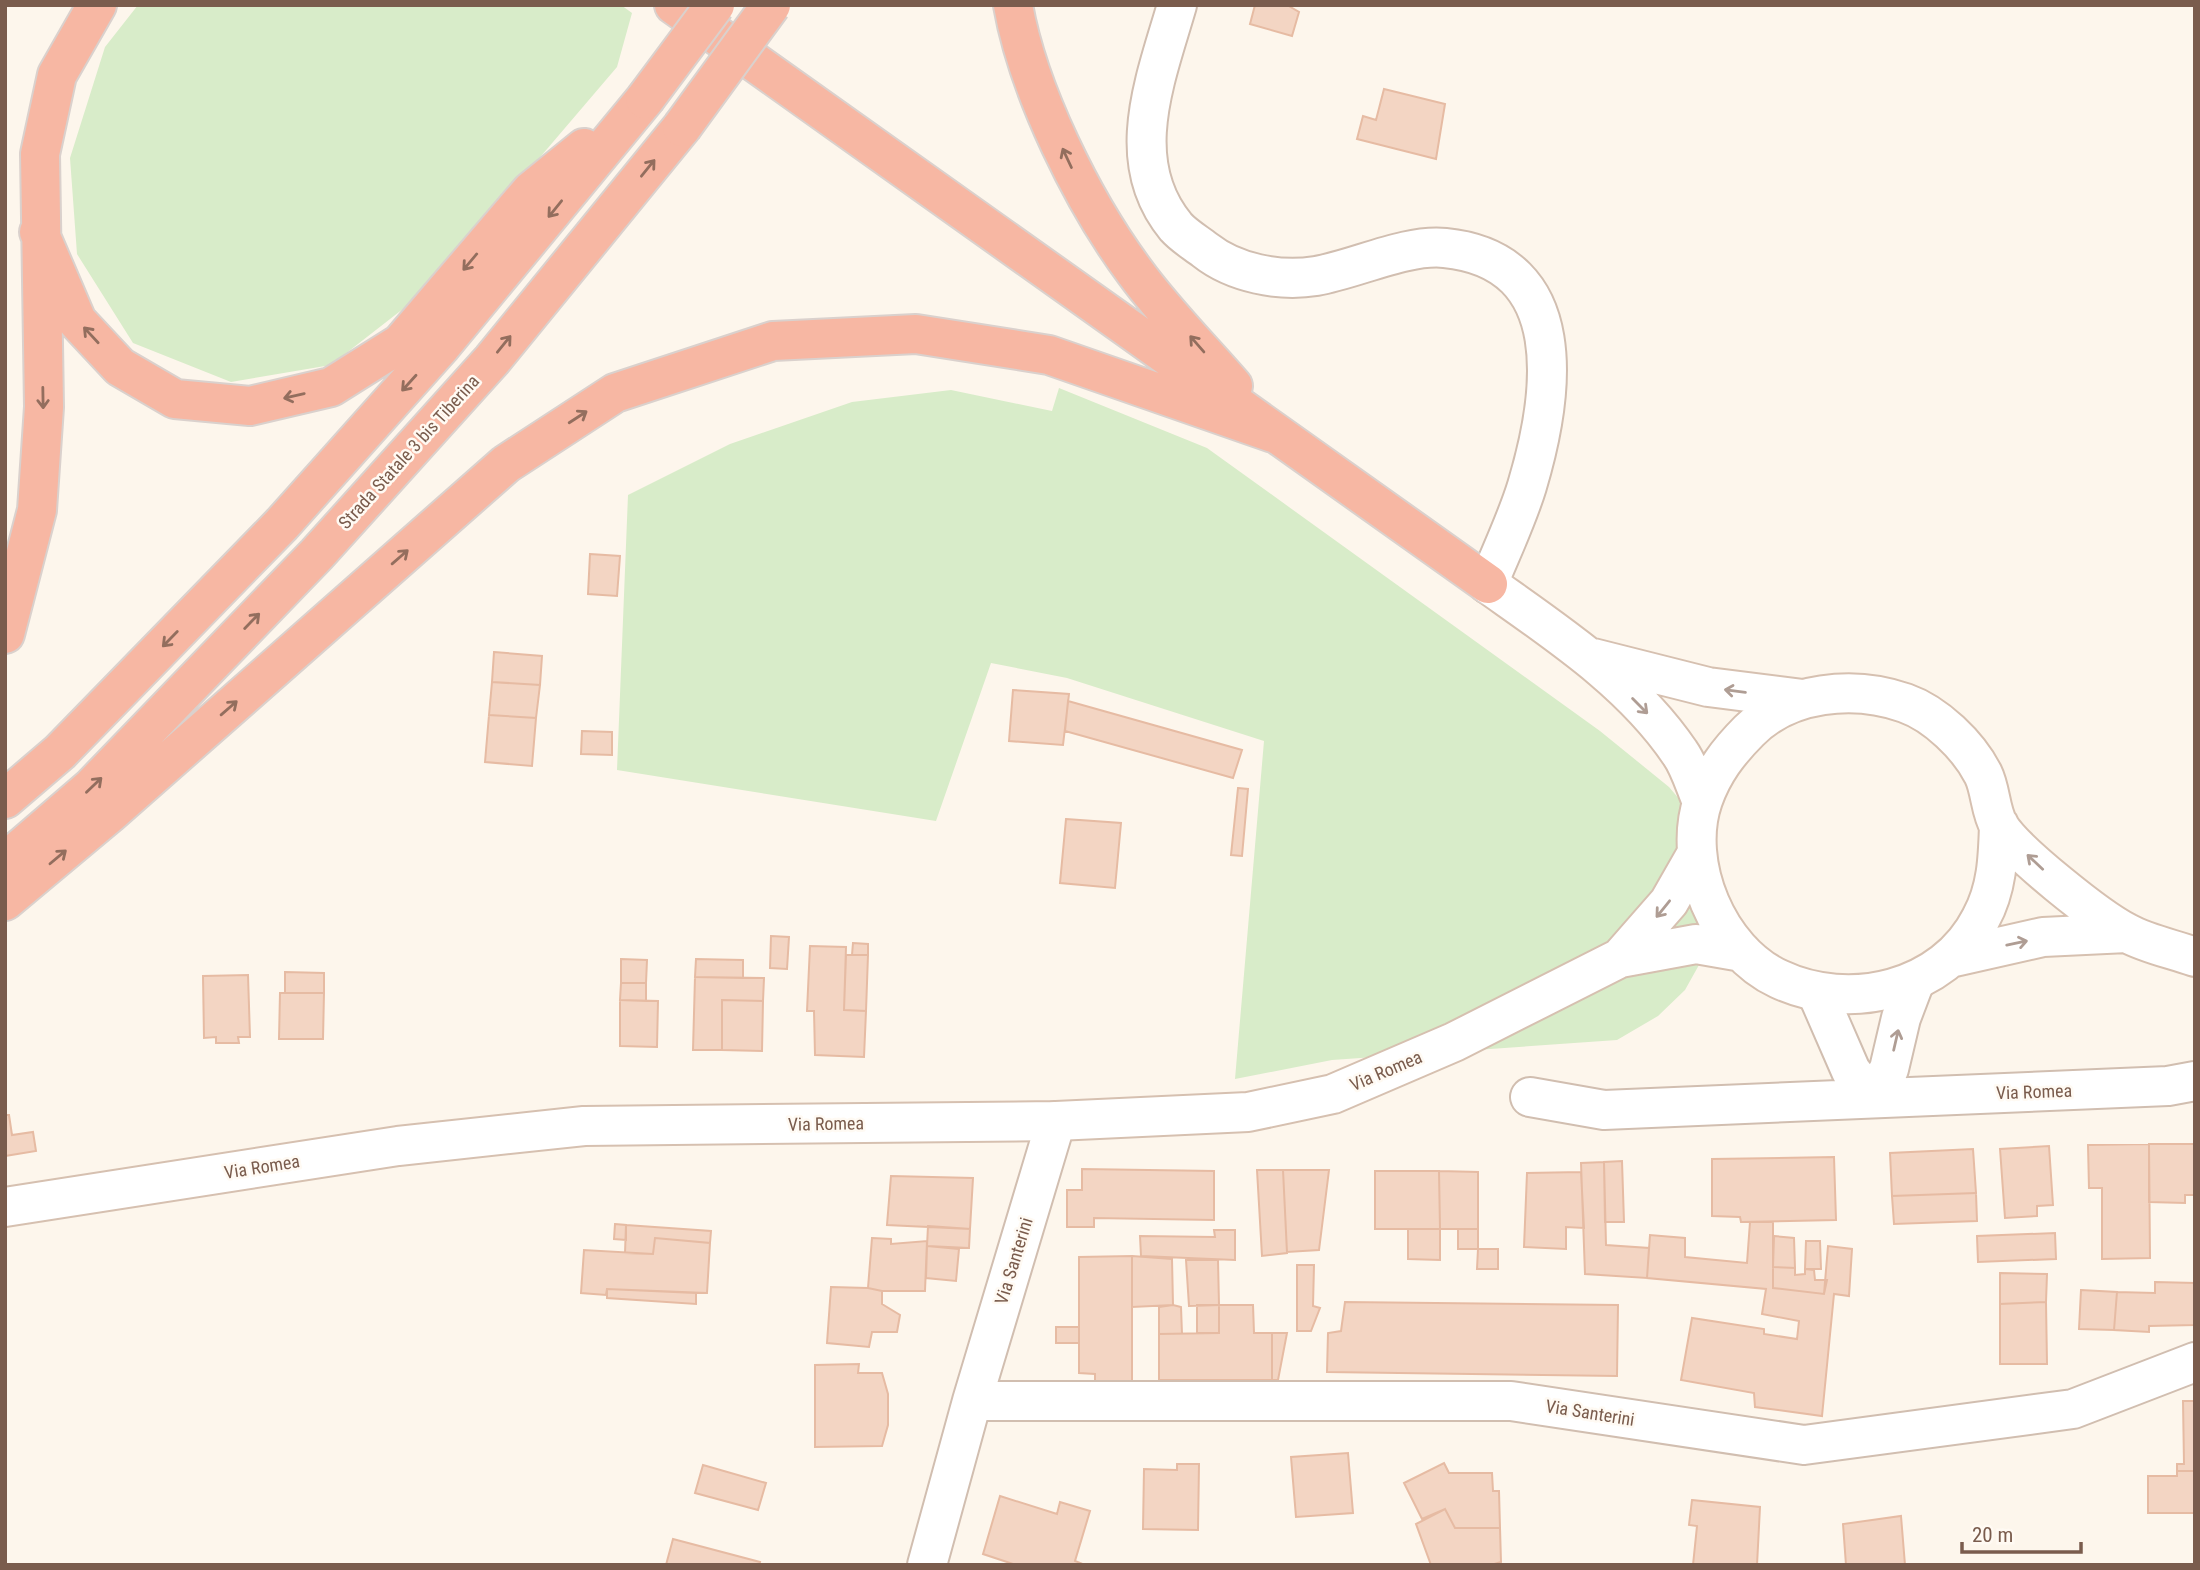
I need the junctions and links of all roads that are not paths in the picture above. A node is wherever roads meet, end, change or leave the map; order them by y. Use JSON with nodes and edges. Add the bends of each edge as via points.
{"nodes":[{"id":1,"x":97,"y":5,"type":"edge"},
{"id":2,"x":674,"y":5,"type":"edge"},
{"id":3,"x":715,"y":5,"type":"edge"},
{"id":4,"x":771,"y":5,"type":"edge"},
{"id":5,"x":1013,"y":5,"type":"edge"},
{"id":6,"x":1177,"y":5,"type":"edge"},
{"id":7,"x":645,"y":99,"type":"junction"},
{"id":8,"x":39,"y":232,"type":"junction"},
{"id":9,"x":1273,"y":433,"type":"junction"},
{"id":10,"x":1488,"y":584,"type":"junction"},
{"id":11,"x":5,"y":634,"type":"edge"},
{"id":12,"x":1591,"y":658,"type":"junction"},
{"id":13,"x":1803,"y":699,"type":"junction"},
{"id":14,"x":5,"y":799,"type":"edge"},
{"id":15,"x":1702,"y":802,"type":"junction"},
{"id":16,"x":1999,"y":825,"type":"junction"},
{"id":17,"x":1697,"y":853,"type":"junction"},
{"id":18,"x":5,"y":862,"type":"edge"},
{"id":19,"x":5,"y":901,"type":"edge"},
{"id":20,"x":2127,"y":933,"type":"junction"},
{"id":21,"x":1742,"y":952,"type":"junction"},
{"id":22,"x":2195,"y":957,"type":"edge"},
{"id":23,"x":1620,"y":958,"type":"junction"},
{"id":24,"x":1950,"y":958,"type":"junction"},
{"id":25,"x":1915,"y":981,"type":"junction"},
{"id":26,"x":1817,"y":993,"type":"junction"},
{"id":27,"x":2195,"y":1080,"type":"edge"},
{"id":28,"x":1530,"y":1097,"type":"dead end"},
{"id":29,"x":1872,"y":1098,"type":"junction"},
{"id":30,"x":1056,"y":1121,"type":"junction"},
{"id":31,"x":5,"y":1208,"type":"edge"},
{"id":32,"x":2195,"y":1362,"type":"edge"},
{"id":33,"x":972,"y":1401,"type":"junction"},
{"id":34,"x":927,"y":1565,"type":"edge"}],
"edges":[{"from":1,"to":8,"type":"highway","via":[[57,75],[40,154]]},
{"from":2,"to":9,"type":"highway"},
{"from":3,"to":7,"type":"highway","bridge":true},
{"from":18,"to":4,"type":"highway","name":"Strada Statale 3 bis Tiberina","one_way":true,"bridge":true,"via":[[91,788],[317,554],[492,360],[682,127]]},
{"from":9,"to":5,"type":"highway","one_way":true,"via":[[1135,272],[1068,162],[1020,45]]},
{"from":6,"to":10,"type":"main road","via":[[1147,110],[1145,152],[1154,191],[1177,228],[1218,261],[1262,276],[1314,276],[1443,248],[1478,254],[1509,271],[1534,299],[1548,342],[1547,396],[1527,486]]},
{"from":7,"to":8,"type":"highway","one_way":true,"via":[[531,191],[401,343],[331,387],[250,406],[174,399],[120,367],[77,321]]},
{"from":7,"to":14,"type":"highway","one_way":true,"via":[[442,345],[282,524],[60,752]]},
{"from":8,"to":11,"type":"highway","one_way":true,"via":[[44,407],[37,510]]},
{"from":9,"to":10,"type":"highway"},
{"from":19,"to":9,"type":"highway","one_way":true,"via":[[506,464],[615,393],[773,341],[916,334],[1049,355]]},
{"from":10,"to":12,"type":"main road"},
{"from":13,"to":12,"type":"main road","one_way":true,"via":[[1708,687]]},
{"from":12,"to":15,"type":"main road","one_way":true,"via":[[1681,755]]},
{"from":13,"to":15,"type":"main road","name":"Via Romea","via":[[1758,722],[1723,757]]},
{"from":13,"to":16,"type":"main road","name":"Via Romea","via":[[1855,692],[1907,703],[1952,732],[1983,775]]},
{"from":15,"to":17,"type":"main road","name":"Via Romea"},
{"from":20,"to":16,"type":"main road","name":"Via Romea","one_way":true,"via":[[2058,883]]},
{"from":16,"to":24,"type":"main road","name":"Via Romea","via":[[1997,874],[1981,919]]},
{"from":17,"to":21,"type":"main road","name":"Via Romea","via":[[1710,906]]},
{"from":17,"to":23,"type":"main road","name":"Via Romea","one_way":true,"via":[[1669,902]]},
{"from":20,"to":22,"type":"main road","name":"Via Romea"},
{"from":24,"to":20,"type":"main road","name":"Via Romea","one_way":true,"via":[[2043,937]]},
{"from":21,"to":23,"type":"main road","name":"Via Romea","via":[[1696,944]]},
{"from":21,"to":26,"type":"main road","name":"Via Romea","via":[[1776,978]]},
{"from":23,"to":30,"type":"main road","name":"Via Romea","via":[[1454,1042],[1333,1094],[1248,1112]]},
{"from":24,"to":25,"type":"main road","name":"Via Romea"},
{"from":25,"to":26,"type":"main road","name":"Via Romea","via":[[1867,995]]},
{"from":29,"to":25,"type":"main road","one_way":true,"via":[[1889,1069]]},
{"from":26,"to":29,"type":"main road","via":[[1851,1071]]},
{"from":27,"to":29,"type":"main road","name":"Via Romea","via":[[2168,1086]]},
{"from":28,"to":29,"type":"main road","name":"Via Romea","via":[[1604,1110]]},
{"from":30,"to":31,"type":"main road","name":"Via Romea","via":[[584,1126],[398,1146]]},
{"from":30,"to":33,"type":"main road","name":"Via Santerini"},
{"from":32,"to":33,"type":"main road","name":"Via Santerini","via":[[2073,1409],[1804,1445],[1511,1401]]},
{"from":33,"to":34,"type":"main road","name":"Via Santerini"}]}
